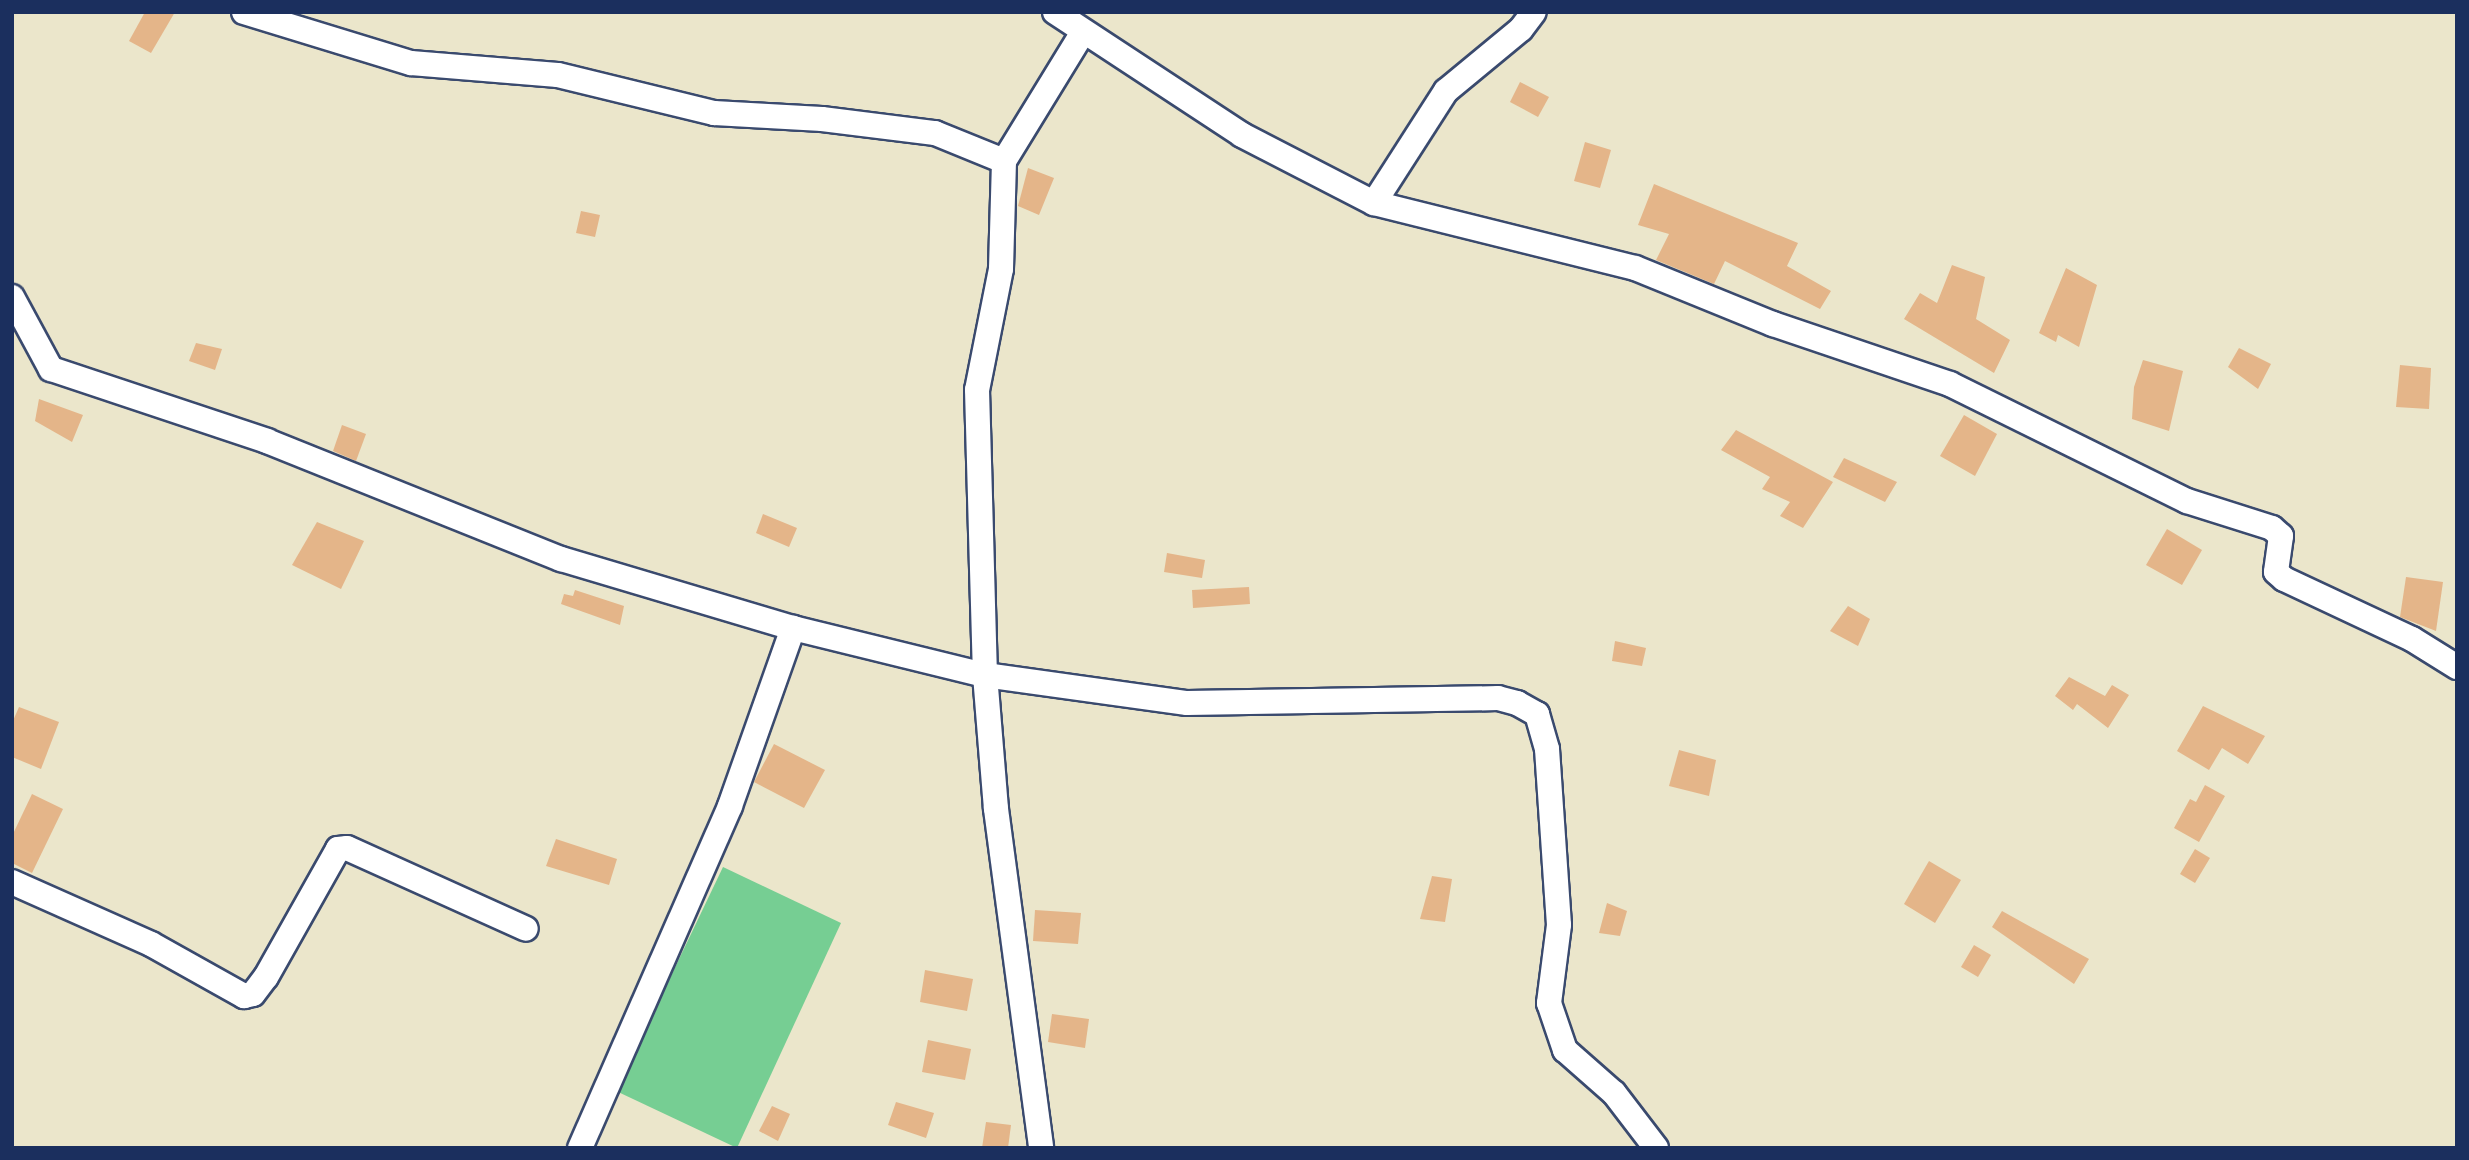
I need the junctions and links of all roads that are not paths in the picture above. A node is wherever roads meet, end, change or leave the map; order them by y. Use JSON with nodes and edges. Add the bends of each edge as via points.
{"nodes":[{"id":1,"x":244,"y":12,"type":"edge"},
{"id":2,"x":1055,"y":12,"type":"edge"},
{"id":3,"x":1534,"y":12,"type":"edge"},
{"id":4,"x":1083,"y":32,"type":"junction"},
{"id":5,"x":1003,"y":161,"type":"junction"},
{"id":6,"x":1374,"y":202,"type":"junction"},
{"id":7,"x":12,"y":297,"type":"edge"},
{"id":8,"x":793,"y":628,"type":"junction"},
{"id":9,"x":2457,"y":667,"type":"edge"},
{"id":10,"x":985,"y":675,"type":"junction"},
{"id":11,"x":12,"y":882,"type":"edge"},
{"id":12,"x":526,"y":929,"type":"dead end"},
{"id":13,"x":580,"y":1148,"type":"edge"},
{"id":14,"x":1041,"y":1148,"type":"edge"},
{"id":15,"x":1657,"y":1148,"type":"edge"}],
"edges":[{"from":1,"to":5,"type":"street","via":[[411,63],[558,75],[714,113],[822,119],[935,133]]},
{"from":2,"to":4,"type":"street"},
{"from":3,"to":6,"type":"street","via":[[1521,29],[1447,91]]},
{"from":4,"to":5,"type":"street"},
{"from":4,"to":6,"type":"street","via":[[1242,135]]},
{"from":5,"to":10,"type":"street","via":[[1001,269],[977,390]]},
{"from":6,"to":9,"type":"street","via":[[1635,268],[1773,324],[1950,384],[2187,501],[2278,531],[2276,572],[2284,579],[2412,639]]},
{"from":7,"to":8,"type":"street","via":[[51,369],[267,441],[561,559]]},
{"from":8,"to":10,"type":"street"},
{"from":8,"to":13,"type":"street","via":[[730,806]]},
{"from":10,"to":14,"type":"street","via":[[996,809]]},
{"from":10,"to":15,"type":"street","via":[[1187,703],[1498,698],[1537,714],[1547,749],[1559,925],[1549,1003],[1565,1050],[1614,1093]]},
{"from":11,"to":12,"type":"street","via":[[150,944],[244,996],[253,994],[266,977],[338,849],[347,848]]}]}
